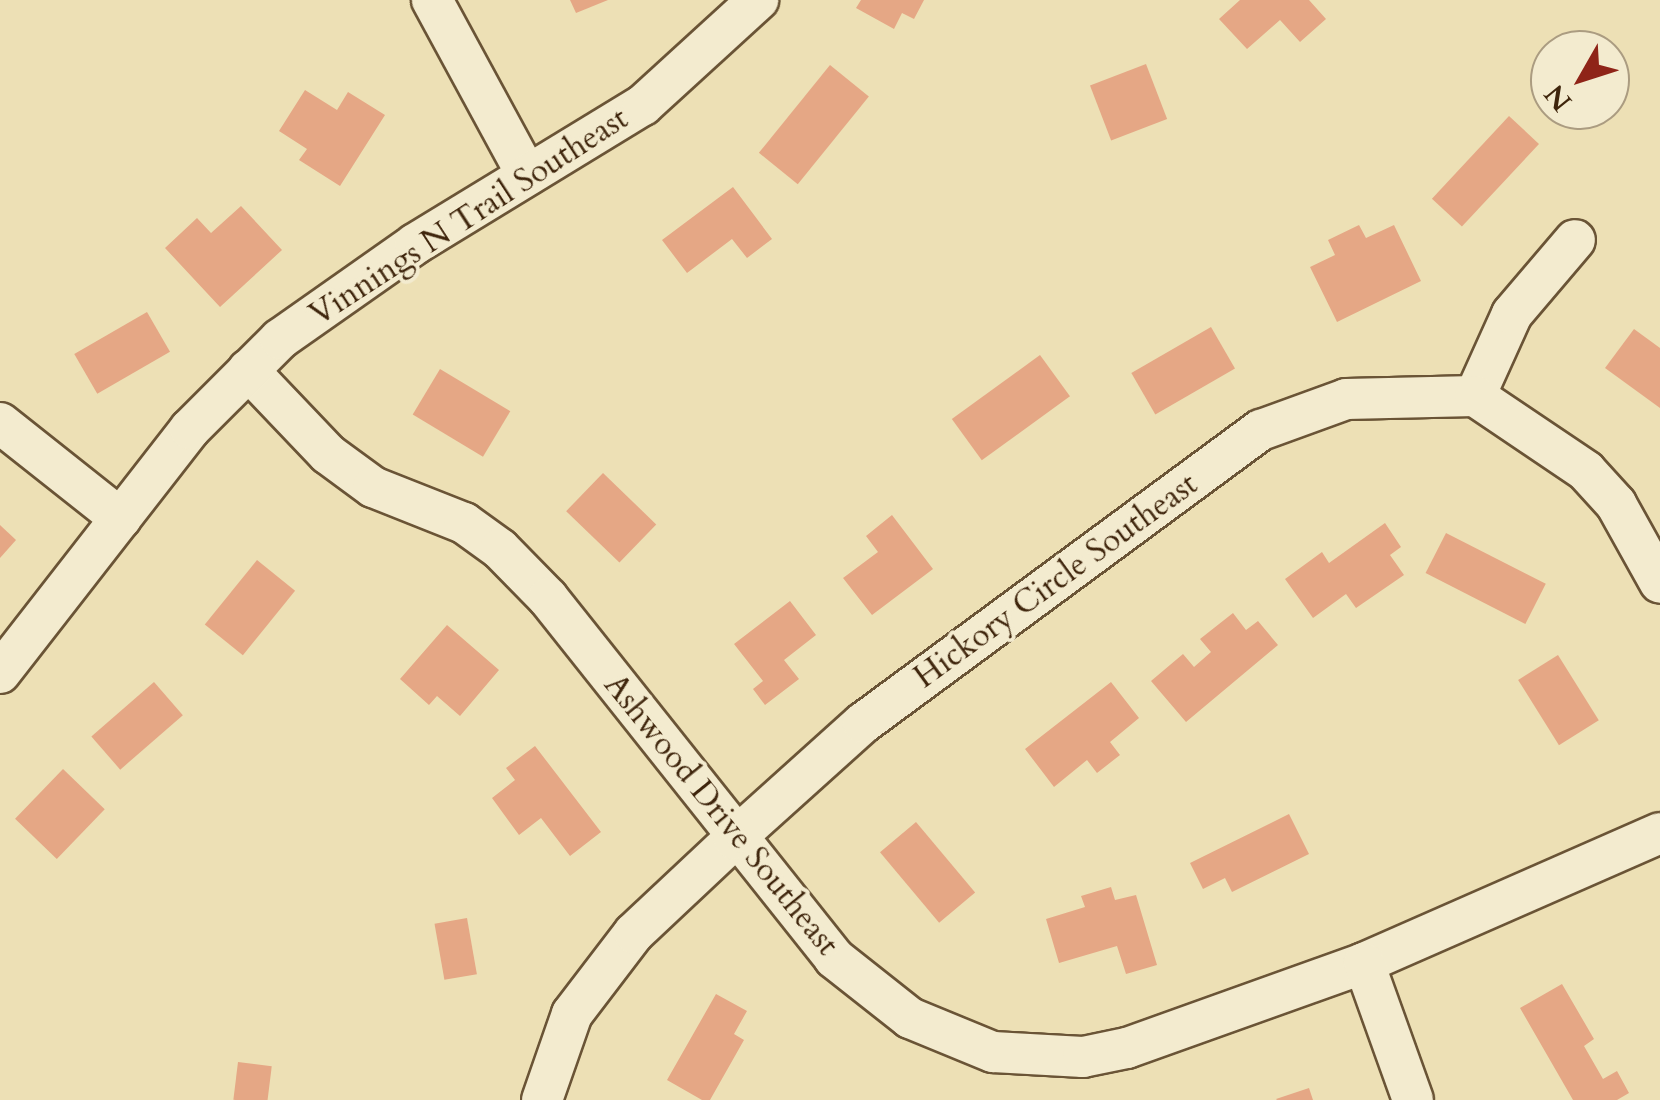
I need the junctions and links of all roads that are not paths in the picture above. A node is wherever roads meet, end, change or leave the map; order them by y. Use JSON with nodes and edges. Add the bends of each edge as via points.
{"nodes":[{"id":1,"x":432,"y":0,"type":"edge"},
{"id":2,"x":758,"y":0,"type":"edge"},
{"id":3,"x":528,"y":175,"type":"junction"},
{"id":4,"x":1575,"y":240,"type":"dead end"},
{"id":5,"x":248,"y":370,"type":"junction"},
{"id":6,"x":1475,"y":396,"type":"junction"},
{"id":7,"x":0,"y":423,"type":"edge"},
{"id":8,"x":120,"y":518,"type":"junction"},
{"id":9,"x":1660,"y":583,"type":"edge"},
{"id":10,"x":0,"y":673,"type":"edge"},
{"id":11,"x":1660,"y":833,"type":"edge"},
{"id":12,"x":734,"y":839,"type":"junction"},
{"id":13,"x":1364,"y":963,"type":"junction"},
{"id":14,"x":542,"y":1100,"type":"edge"},
{"id":15,"x":1413,"y":1100,"type":"edge"}],
"edges":[{"from":1,"to":3,"type":"street"},
{"from":2,"to":3,"type":"street","name":"Vinnings N Trail Southeast","via":[[643,106]]},
{"from":3,"to":5,"type":"street","name":"Vinnings N Trail Southeast","via":[[415,244]]},
{"from":4,"to":6,"type":"street","via":[[1512,314]]},
{"from":5,"to":8,"type":"street","name":"Vinnings N Trail Southeast"},
{"from":5,"to":12,"type":"street","name":"Ashwood Drive Southeast","via":[[328,454],[373,487],[464,523],[500,549],[548,598]]},
{"from":6,"to":9,"type":"street","via":[[1586,471],[1641,542]]},
{"from":6,"to":12,"type":"street","name":"Hickory Circle Southeast","via":[[1346,399],[1261,430],[863,723]]},
{"from":7,"to":8,"type":"street"},
{"from":8,"to":10,"type":"street","name":"Vinnings N Trail Southeast"},
{"from":11,"to":13,"type":"street","name":"Ashwood Drive Southeast"},
{"from":12,"to":13,"type":"street","name":"Ashwood Drive Southeast","via":[[872,993],[993,1052],[1053,1058],[1127,1048]]},
{"from":12,"to":14,"type":"street","name":"Hickory Circle Southeast","via":[[634,934],[572,1014]]},
{"from":13,"to":15,"type":"street"}]}
